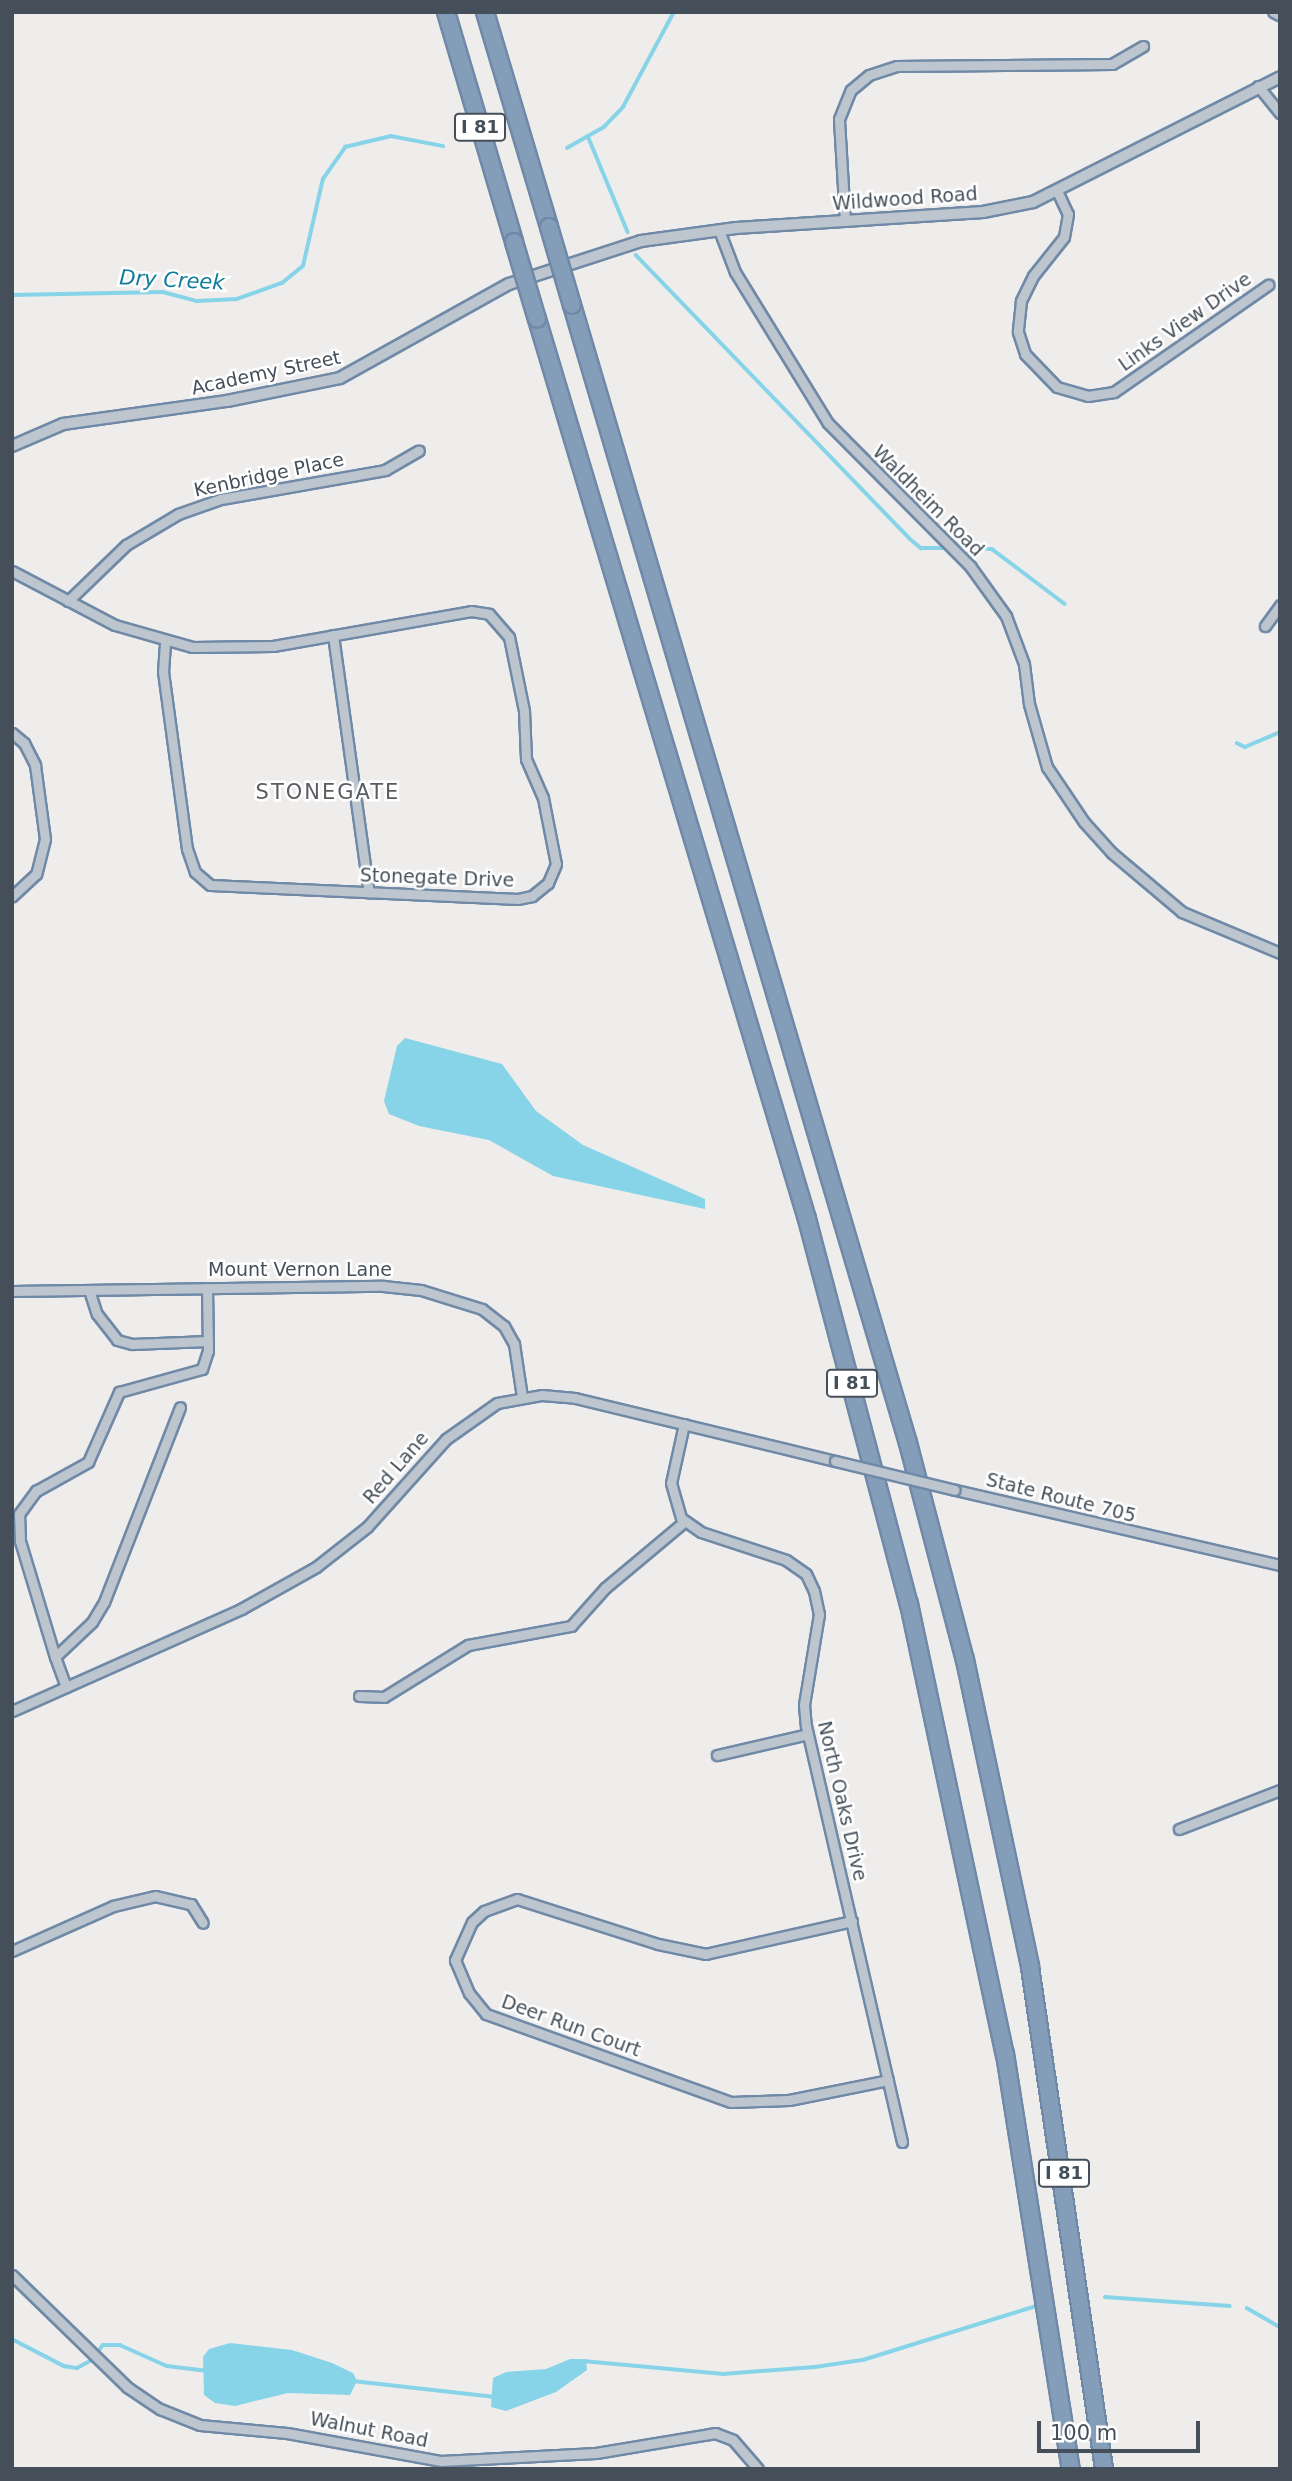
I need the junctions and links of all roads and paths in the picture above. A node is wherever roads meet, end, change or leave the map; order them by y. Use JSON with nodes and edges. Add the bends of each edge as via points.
{"nodes":[{"id":1,"x":446,"y":12,"type":"edge"},
{"id":2,"x":485,"y":12,"type":"edge"},
{"id":3,"x":1274,"y":12,"type":"edge"},
{"id":4,"x":1280,"y":15,"type":"edge"},
{"id":5,"x":1143,"y":46,"type":"dead end"},
{"id":6,"x":1280,"y":77,"type":"edge"},
{"id":7,"x":1258,"y":86,"type":"junction"},
{"id":8,"x":1280,"y":113,"type":"edge"},
{"id":9,"x":1058,"y":193,"type":"junction"},
{"id":10,"x":845,"y":221,"type":"junction"},
{"id":11,"x":719,"y":230,"type":"junction"},
{"id":12,"x":509,"y":284,"type":"joint"},
{"id":13,"x":1268,"y":285,"type":"dead end"},
{"id":14,"x":12,"y":446,"type":"edge"},
{"id":15,"x":419,"y":450,"type":"dead end"},
{"id":16,"x":12,"y":571,"type":"edge"},
{"id":17,"x":68,"y":601,"type":"junction"},
{"id":18,"x":1280,"y":605,"type":"edge"},
{"id":19,"x":1265,"y":626,"type":"dead end"},
{"id":20,"x":333,"y":635,"type":"junction"},
{"id":21,"x":165,"y":642,"type":"junction"},
{"id":22,"x":12,"y":733,"type":"edge"},
{"id":23,"x":369,"y":893,"type":"junction"},
{"id":24,"x":12,"y":896,"type":"edge"},
{"id":25,"x":1280,"y":953,"type":"edge"},
{"id":26,"x":207,"y":1288,"type":"junction"},
{"id":27,"x":89,"y":1290,"type":"junction"},
{"id":28,"x":12,"y":1291,"type":"edge"},
{"id":29,"x":208,"y":1341,"type":"junction"},
{"id":30,"x":522,"y":1397,"type":"junction"},
{"id":31,"x":180,"y":1407,"type":"dead end"},
{"id":32,"x":684,"y":1424,"type":"junction"},
{"id":33,"x":835,"y":1461,"type":"joint"},
{"id":34,"x":685,"y":1521,"type":"junction"},
{"id":35,"x":1280,"y":1565,"type":"edge"},
{"id":36,"x":55,"y":1657,"type":"junction"},
{"id":37,"x":66,"y":1688,"type":"junction"},
{"id":38,"x":359,"y":1696,"type":"dead end"},
{"id":39,"x":12,"y":1711,"type":"edge"},
{"id":40,"x":807,"y":1734,"type":"junction"},
{"id":41,"x":717,"y":1755,"type":"dead end"},
{"id":42,"x":1280,"y":1790,"type":"edge"},
{"id":43,"x":1179,"y":1829,"type":"dead end"},
{"id":44,"x":852,"y":1921,"type":"junction"},
{"id":45,"x":203,"y":1923,"type":"dead end"},
{"id":46,"x":12,"y":1951,"type":"edge"},
{"id":47,"x":888,"y":2080,"type":"junction"},
{"id":48,"x":902,"y":2142,"type":"dead end"},
{"id":49,"x":12,"y":2275,"type":"edge"},
{"id":50,"x":758,"y":2469,"type":"edge"},
{"id":51,"x":1071,"y":2469,"type":"edge"},
{"id":52,"x":1104,"y":2469,"type":"edge"}],
"edges":[{"from":1,"to":51,"type":"highway","number":"I 81","bridge":true,"via":[[807,1219],[903,1578],[1005,2054]]},
{"from":2,"to":52,"type":"highway","number":"I 81","bridge":true,"via":[[904,1430],[965,1660],[1030,1967]]},
{"from":3,"to":4,"type":"street"},
{"from":5,"to":10,"type":"street","via":[[1124,60],[1103,65],[897,66],[869,75],[851,90],[839,119]]},
{"from":6,"to":7,"type":"street","name":"Wildwood Road"},
{"from":7,"to":8,"type":"street"},
{"from":7,"to":9,"type":"street","name":"Wildwood Road"},
{"from":9,"to":10,"type":"street","name":"Wildwood Road","via":[[983,212]]},
{"from":9,"to":13,"type":"street","name":"Links View Drive","via":[[1068,214],[1064,237],[1033,276],[1021,301],[1018,332],[1025,354],[1057,387],[1088,397],[1114,392]]},
{"from":10,"to":11,"type":"street","name":"Wildwood Road"},
{"from":11,"to":12,"type":"street","name":"Wildwood Road","via":[[641,241]]},
{"from":11,"to":25,"type":"street","name":"Waldheim Road","via":[[735,272],[828,423],[970,566],[1006,616],[1024,664],[1031,715],[1047,767],[1084,822],[1112,853],[1182,912]]},
{"from":12,"to":14,"type":"street","name":"Academy Street","via":[[340,378],[227,401],[63,424]]},
{"from":15,"to":17,"type":"street","name":"Kenbridge Place","via":[[385,470],[221,499],[178,514],[126,545]]},
{"from":16,"to":17,"type":"street","name":"Stonegate Drive"},
{"from":17,"to":21,"type":"street","name":"Stonegate Drive","via":[[115,625]]},
{"from":18,"to":19,"type":"street"},
{"from":20,"to":21,"type":"street","name":"Stonegate Drive","via":[[246,649]]},
{"from":20,"to":23,"type":"street"},
{"from":20,"to":23,"type":"street","name":"Stonegate Drive","via":[[471,611],[498,620],[509,637],[524,712],[526,759],[543,798],[556,864],[548,883],[524,898]]},
{"from":21,"to":23,"type":"street","name":"Stonegate Drive","via":[[165,685],[187,849],[195,872],[222,888]]},
{"from":22,"to":24,"type":"street","via":[[24,743],[35,765],[44,839],[36,874]]},
{"from":26,"to":27,"type":"street","name":"Mount Vernon Lane"},
{"from":26,"to":29,"type":"street"},
{"from":26,"to":30,"type":"street","name":"Mount Vernon Lane","via":[[383,1286],[458,1300],[494,1317],[511,1337]]},
{"from":27,"to":28,"type":"street","name":"Mount Vernon Lane"},
{"from":27,"to":29,"type":"street","via":[[97,1314],[117,1340],[132,1344]]},
{"from":29,"to":36,"type":"street","via":[[207,1361],[200,1371],[119,1392],[88,1462],[36,1491],[19,1514],[20,1541],[33,1593]]},
{"from":30,"to":32,"type":"street","name":"Red Lane","via":[[563,1396]]},
{"from":30,"to":37,"type":"street","name":"Red Lane","via":[[497,1403],[464,1422],[367,1527],[316,1567],[241,1609]]},
{"from":31,"to":36,"type":"street","via":[[104,1602],[92,1622]]},
{"from":32,"to":33,"type":"street","name":"Red Lane"},
{"from":32,"to":34,"type":"street","via":[[671,1483]]},
{"from":33,"to":35,"type":"street","name":"State Route 705","bridge":true},
{"from":34,"to":38,"type":"street","via":[[605,1588],[571,1626],[468,1645],[384,1697]]},
{"from":34,"to":40,"type":"street","name":"North Oaks Drive","via":[[701,1532],[786,1560],[806,1574],[819,1614],[804,1705]]},
{"from":36,"to":37,"type":"street"},
{"from":37,"to":39,"type":"street","name":"Red Lane"},
{"from":40,"to":41,"type":"street"},
{"from":40,"to":44,"type":"street","name":"North Oaks Drive"},
{"from":42,"to":43,"type":"street"},
{"from":44,"to":47,"type":"street","name":"North Oaks Drive"},
{"from":44,"to":47,"type":"street","name":"Deer Run Court","via":[[706,1954],[658,1944],[517,1899],[484,1911],[472,1922],[455,1960],[469,1993],[486,2014],[731,2102],[789,2099]]},
{"from":45,"to":46,"type":"street","via":[[191,1904],[155,1896],[113,1906]]},
{"from":47,"to":48,"type":"street","name":"North Oaks Drive"},
{"from":49,"to":50,"type":"street","name":"Walnut Road","via":[[127,2387],[160,2409],[200,2425],[287,2433],[441,2461],[596,2453],[715,2433],[733,2440]]}]}
